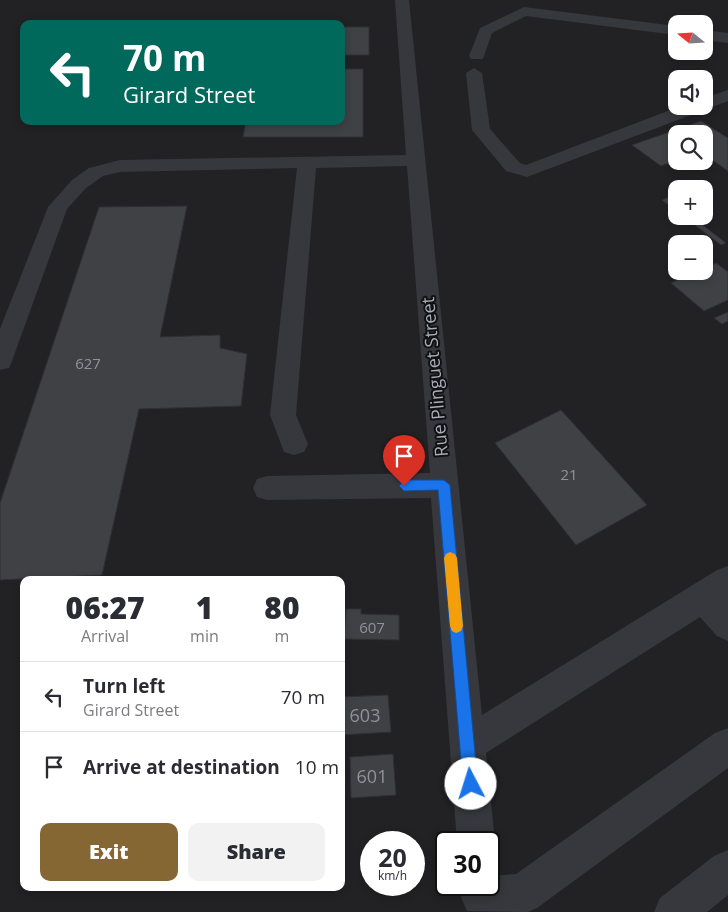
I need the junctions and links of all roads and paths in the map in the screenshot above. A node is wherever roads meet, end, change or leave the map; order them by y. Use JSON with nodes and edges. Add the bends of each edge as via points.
{"nodes":[{"id":1,"x":402,"y":0,"type":"edge"},
{"id":2,"x":526,"y":6,"type":"edge"},
{"id":3,"x":668,"y":30,"type":"edge"},
{"id":4,"x":713,"y":36,"type":"edge"},
{"id":5,"x":728,"y":38,"type":"edge"},
{"id":6,"x":728,"y":95,"type":"edge"},
{"id":7,"x":713,"y":101,"type":"edge"},
{"id":8,"x":674,"y":115,"type":"edge"},
{"id":9,"x":415,"y":160,"type":"junction"},
{"id":10,"x":306,"y":162,"type":"junction"},
{"id":11,"x":0,"y":362,"type":"edge"},
{"id":12,"x":294,"y":444,"type":"dead end"},
{"id":13,"x":444,"y":485,"type":"junction"},
{"id":14,"x":267,"y":488,"type":"dead end"},
{"id":15,"x":715,"y":589,"type":"edge"},
{"id":16,"x":728,"y":625,"type":"edge"},
{"id":17,"x":467,"y":745,"type":"junction"},
{"id":18,"x":728,"y":746,"type":"edge"},
{"id":19,"x":475,"y":831,"type":"edge"},
{"id":20,"x":728,"y":870,"type":"edge"},
{"id":21,"x":481,"y":898,"type":"edge"},
{"id":22,"x":674,"y":912,"type":"edge"}],
"edges":[{"from":1,"to":9,"type":"street","name":"Rue Plinguet Street"},
{"from":2,"to":3,"type":"street"},
{"from":2,"to":8,"type":"street","via":[[485,30],[475,64],[481,130],[513,167],[527,172]]},
{"from":4,"to":5,"type":"street"},
{"from":6,"to":7,"type":"street"},
{"from":9,"to":10,"type":"street"},
{"from":9,"to":13,"type":"street","name":"Rue Plinguet Street"},
{"from":10,"to":11,"type":"street","via":[[120,166],[96,172],[58,206]]},
{"from":10,"to":12,"type":"street","via":[[283,415]]},
{"from":13,"to":14,"type":"street"},
{"from":13,"to":17,"type":"street","name":"Rue Plinguet Street"},
{"from":15,"to":16,"type":"street"},
{"from":15,"to":17,"type":"street"},
{"from":17,"to":19,"type":"street","name":"Rue Plinguet Street"},
{"from":18,"to":21,"type":"street","via":[[523,894]]},
{"from":20,"to":22,"type":"street"}]}
